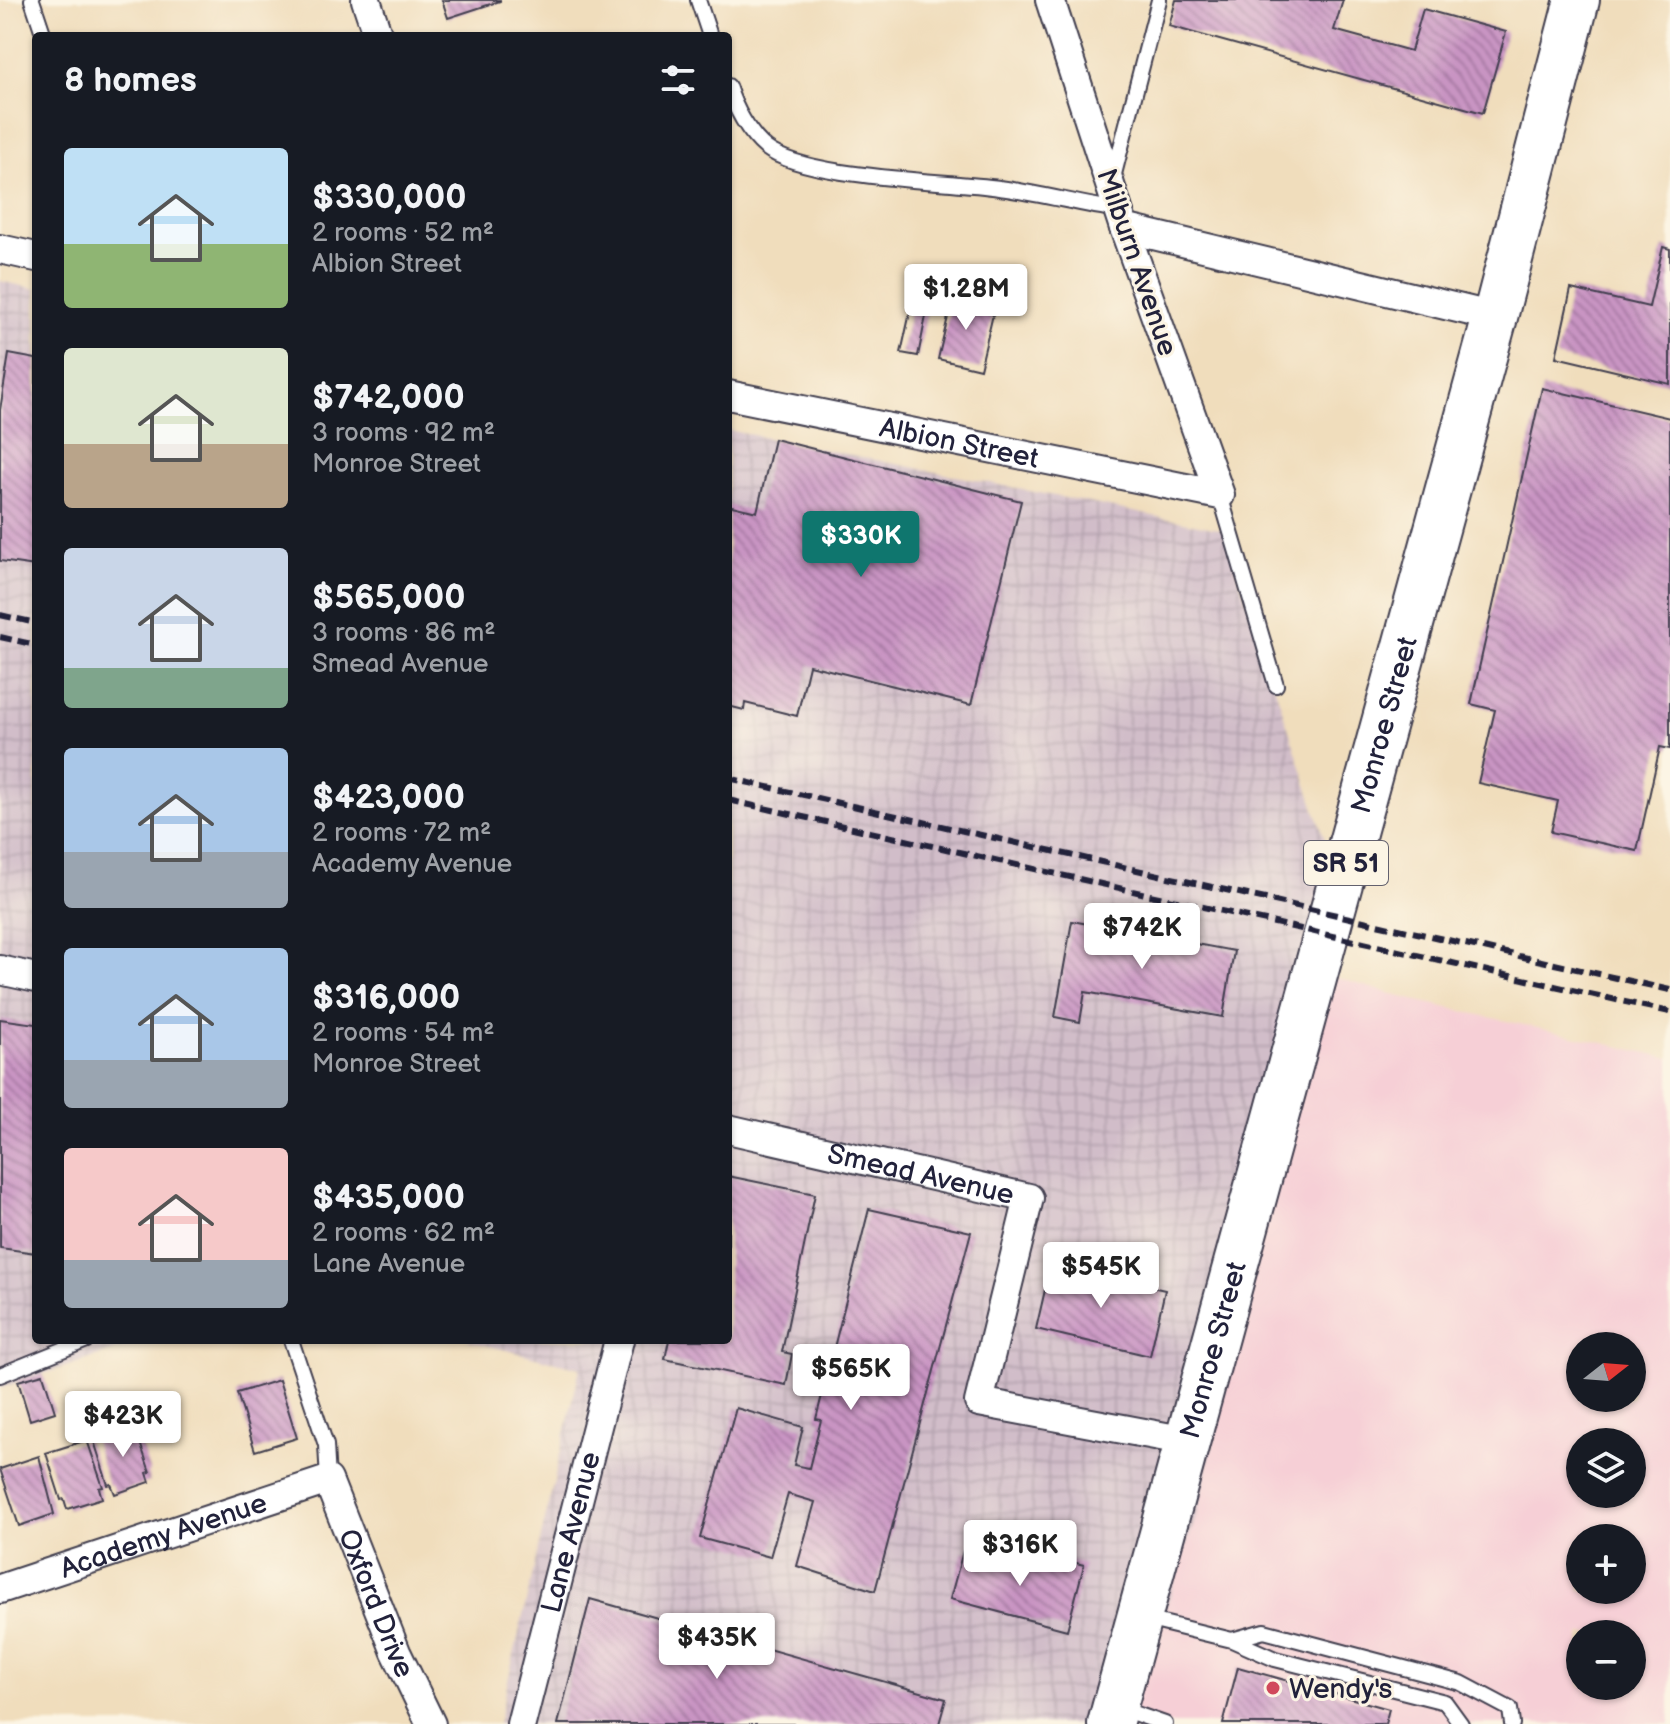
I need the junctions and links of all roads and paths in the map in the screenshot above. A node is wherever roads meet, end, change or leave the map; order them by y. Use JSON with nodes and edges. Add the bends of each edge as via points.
{"nodes":[{"id":1,"x":32,"y":0,"type":"edge"},
{"id":2,"x":366,"y":0,"type":"edge"},
{"id":3,"x":698,"y":0,"type":"edge"},
{"id":4,"x":1050,"y":0,"type":"edge"},
{"id":5,"x":1159,"y":0,"type":"edge"},
{"id":6,"x":1577,"y":0,"type":"edge"},
{"id":7,"x":43,"y":32,"type":"edge"},
{"id":8,"x":377,"y":32,"type":"edge"},
{"id":9,"x":709,"y":32,"type":"edge"},
{"id":10,"x":732,"y":94,"type":"edge"},
{"id":11,"x":1118,"y":208,"type":"junction"},
{"id":12,"x":0,"y":249,"type":"edge"},
{"id":13,"x":32,"y":256,"type":"edge"},
{"id":14,"x":1495,"y":317,"type":"junction"},
{"id":15,"x":732,"y":396,"type":"edge"},
{"id":16,"x":1220,"y":495,"type":"junction"},
{"id":17,"x":1276,"y":685,"type":"dead end"},
{"id":18,"x":0,"y":970,"type":"edge"},
{"id":19,"x":32,"y":977,"type":"edge"},
{"id":20,"x":732,"y":1130,"type":"edge"},
{"id":21,"x":77,"y":1344,"type":"edge"},
{"id":22,"x":292,"y":1344,"type":"edge"},
{"id":23,"x":618,"y":1344,"type":"edge"},
{"id":24,"x":0,"y":1375,"type":"edge"},
{"id":25,"x":1187,"y":1441,"type":"junction"},
{"id":26,"x":328,"y":1480,"type":"junction"},
{"id":27,"x":0,"y":1589,"type":"edge"},
{"id":28,"x":1139,"y":1617,"type":"junction"},
{"id":29,"x":1232,"y":1640,"type":"junction"},
{"id":30,"x":1112,"y":1715,"type":"edge"},
{"id":31,"x":431,"y":1724,"type":"edge"},
{"id":32,"x":521,"y":1724,"type":"edge"},
{"id":33,"x":1165,"y":1724,"type":"edge"},
{"id":34,"x":1461,"y":1724,"type":"edge"},
{"id":35,"x":1512,"y":1724,"type":"edge"}],
"edges":[{"from":1,"to":7,"type":"lane"},
{"from":2,"to":8,"type":"street"},
{"from":3,"to":9,"type":"lane"},
{"from":4,"to":11,"type":"street","name":"Milburn Avenue"},
{"from":5,"to":11,"type":"lane"},
{"from":6,"to":14,"type":"main road","name":"Monroe Street","number":"SR 51"},
{"from":10,"to":11,"type":"lane","via":[[746,124],[766,148],[821,168],[1001,188]]},
{"from":11,"to":14,"type":"street"},
{"from":11,"to":16,"type":"street","name":"Milburn Avenue"},
{"from":12,"to":13,"type":"street"},
{"from":14,"to":25,"type":"main road","name":"Monroe Street","number":"SR 51"},
{"from":15,"to":16,"type":"street","name":"Albion Street"},
{"from":16,"to":17,"type":"lane"},
{"from":18,"to":19,"type":"street"},
{"from":20,"to":25,"type":"street","name":"Smead Avenue","via":[[1029,1198],[979,1402]]},
{"from":21,"to":24,"type":"lane"},
{"from":22,"to":26,"type":"lane","via":[[326,1445]]},
{"from":23,"to":32,"type":"street","name":"Lane Avenue"},
{"from":25,"to":28,"type":"main road","name":"Monroe Street","number":"SR 51"},
{"from":26,"to":27,"type":"street","name":"Academy Avenue"},
{"from":26,"to":31,"type":"street","name":"Oxford Drive","via":[[396,1652]]},
{"from":28,"to":29,"type":"lane"},
{"from":28,"to":30,"type":"main road","name":"Monroe Street","number":"SR 51"},
{"from":29,"to":34,"type":"lane","via":[[1275,1659],[1445,1702]]},
{"from":29,"to":35,"type":"lane","via":[[1264,1631],[1461,1683],[1510,1709]]},
{"from":30,"to":33,"type":"lane"}]}
